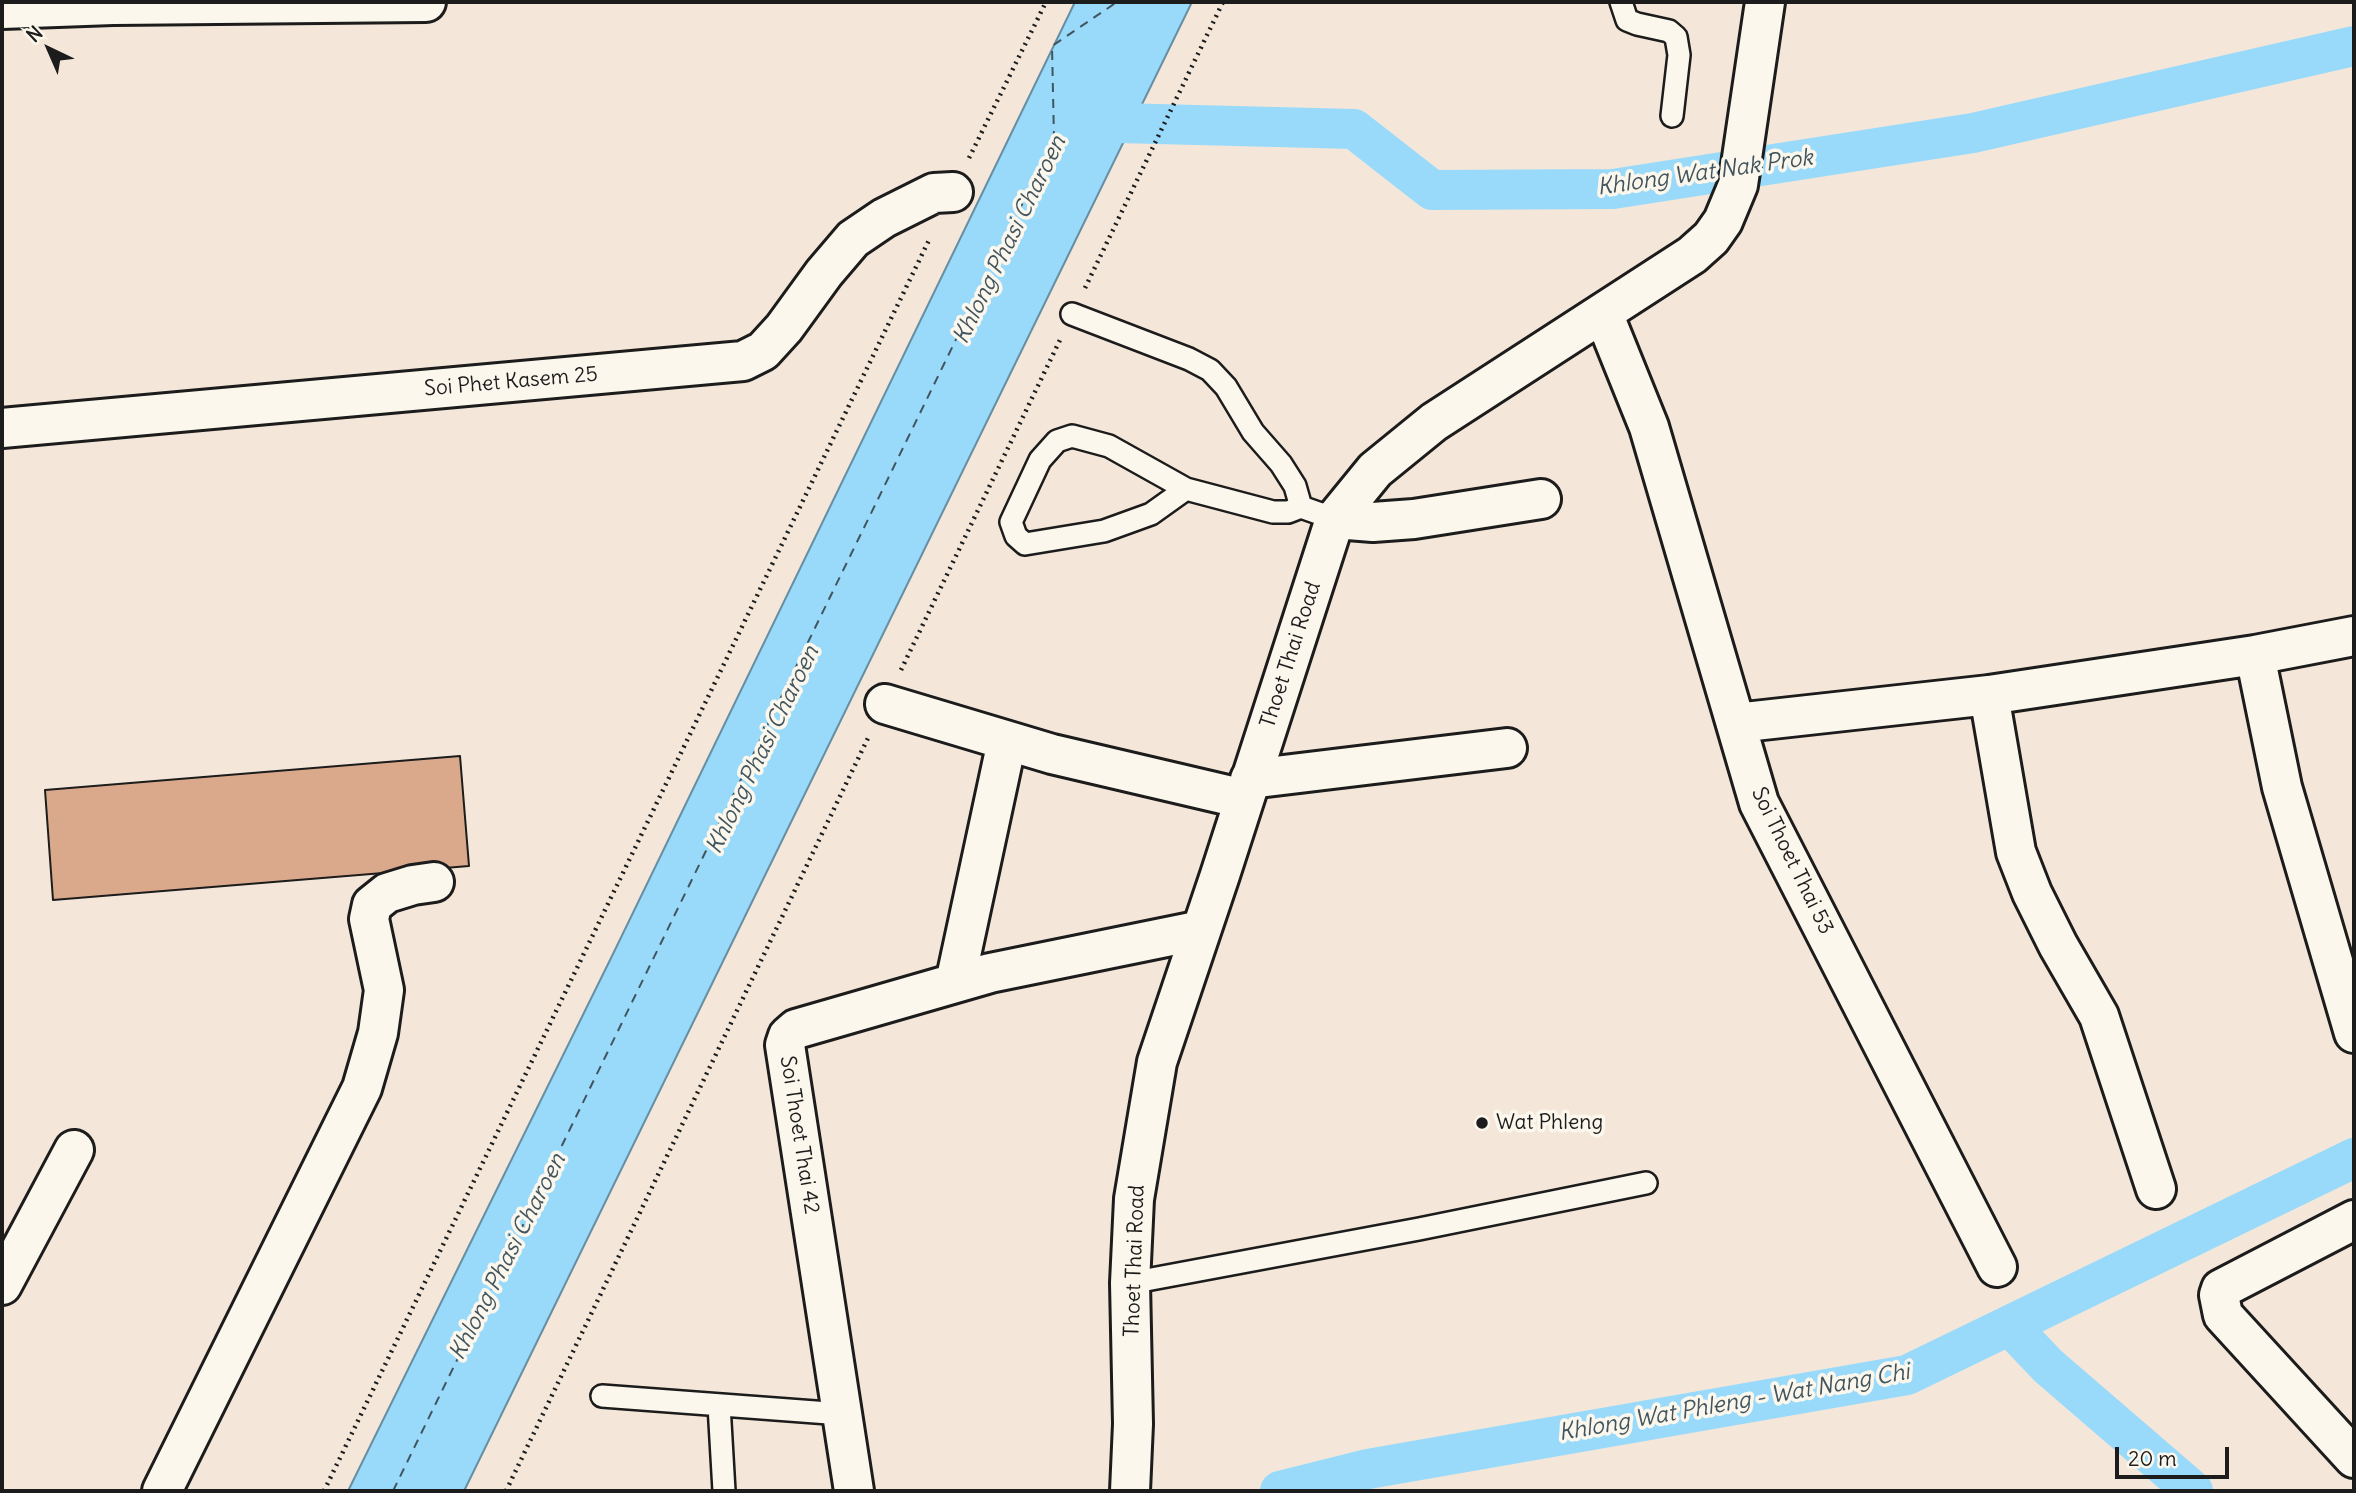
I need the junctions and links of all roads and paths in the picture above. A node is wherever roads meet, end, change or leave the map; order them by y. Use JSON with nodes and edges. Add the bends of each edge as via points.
{"nodes":[{"id":1,"x":426,"y":2,"type":"edge"},
{"id":2,"x":1046,"y":2,"type":"edge"},
{"id":3,"x":1223,"y":2,"type":"edge"},
{"id":4,"x":1621,"y":2,"type":"edge"},
{"id":5,"x":1765,"y":2,"type":"edge"},
{"id":6,"x":2,"y":9,"type":"edge"},
{"id":7,"x":1672,"y":116,"type":"dead end"},
{"id":8,"x":953,"y":191,"type":"junction"},
{"id":9,"x":1603,"y":313,"type":"junction"},
{"id":10,"x":1072,"y":314,"type":"junction"},
{"id":11,"x":2,"y":428,"type":"edge"},
{"id":12,"x":1186,"y":489,"type":"junction"},
{"id":13,"x":1541,"y":499,"type":"dead end"},
{"id":14,"x":1318,"y":513,"type":"junction"},
{"id":15,"x":2354,"y":636,"type":"edge"},
{"id":16,"x":2255,"y":655,"type":"junction"},
{"id":17,"x":1989,"y":695,"type":"junction"},
{"id":18,"x":885,"y":704,"type":"junction"},
{"id":19,"x":1737,"y":723,"type":"junction"},
{"id":20,"x":1007,"y":741,"type":"junction"},
{"id":21,"x":1507,"y":748,"type":"dead end"},
{"id":22,"x":1247,"y":789,"type":"junction"},
{"id":23,"x":434,"y":882,"type":"dead end"},
{"id":24,"x":1201,"y":930,"type":"junction"},
{"id":25,"x":955,"y":983,"type":"junction"},
{"id":26,"x":2354,"y":1034,"type":"edge"},
{"id":27,"x":74,"y":1150,"type":"dead end"},
{"id":28,"x":1646,"y":1184,"type":"dead end"},
{"id":29,"x":2156,"y":1189,"type":"dead end"},
{"id":30,"x":2354,"y":1220,"type":"edge"},
{"id":31,"x":1997,"y":1267,"type":"dead end"},
{"id":32,"x":1130,"y":1283,"type":"junction"},
{"id":33,"x":2,"y":1285,"type":"edge"},
{"id":34,"x":602,"y":1396,"type":"dead end"},
{"id":35,"x":719,"y":1405,"type":"junction"},
{"id":36,"x":842,"y":1414,"type":"junction"},
{"id":37,"x":2354,"y":1458,"type":"edge"},
{"id":38,"x":1131,"y":1479,"type":"edge"},
{"id":39,"x":162,"y":1491,"type":"edge"},
{"id":40,"x":324,"y":1491,"type":"edge"},
{"id":41,"x":506,"y":1491,"type":"edge"},
{"id":42,"x":724,"y":1491,"type":"edge"},
{"id":43,"x":854,"y":1491,"type":"edge"}],
"edges":[{"from":1,"to":6,"type":"street"},
{"from":2,"to":8,"type":"path"},
{"from":3,"to":10,"type":"path"},
{"from":4,"to":7,"type":"lane","via":[[1627,20],[1676,37],[1679,55]]},
{"from":5,"to":9,"type":"street","name":"Thoet Thai Road","via":[[1738,186],[1723,221],[1692,256]]},
{"from":8,"to":11,"type":"street","name":"Soi Phet Kasem 25","via":[[934,193],[853,239],[763,351],[743,361]]},
{"from":8,"to":40,"type":"path"},
{"from":9,"to":14,"type":"street","name":"Thoet Thai Road","via":[[1434,422]]},
{"from":9,"to":19,"type":"street","name":"Soi Thoet Thai 53","via":[[1649,427]]},
{"from":10,"to":14,"type":"lane","via":[[1210,370]]},
{"from":10,"to":18,"type":"path"},
{"from":12,"to":12,"type":"lane","via":[[1151,514],[1104,531],[1025,544],[1011,522],[1040,460],[1057,441],[1072,436],[1109,446]]},
{"from":12,"to":14,"type":"lane","via":[[1273,512]]},
{"from":13,"to":14,"type":"street","via":[[1373,522]]},
{"from":14,"to":22,"type":"street","name":"Thoet Thai Road"},
{"from":15,"to":16,"type":"street"},
{"from":16,"to":17,"type":"street"},
{"from":16,"to":26,"type":"street","via":[[2282,787]]},
{"from":17,"to":19,"type":"street"},
{"from":17,"to":29,"type":"street","via":[[2016,852],[2058,945],[2099,1016]]},
{"from":18,"to":20,"type":"street"},
{"from":18,"to":41,"type":"path"},
{"from":19,"to":31,"type":"street","name":"Soi Thoet Thai 53","via":[[1759,803]]},
{"from":20,"to":22,"type":"street","via":[[1052,754]]},
{"from":20,"to":25,"type":"street"},
{"from":21,"to":22,"type":"street"},
{"from":22,"to":24,"type":"street","name":"Thoet Thai Road"},
{"from":23,"to":39,"type":"street","via":[[387,893],[372,905],[369,919],[384,989],[362,1088]]},
{"from":24,"to":25,"type":"street","name":"Soi Thoet Thai 42"},
{"from":24,"to":32,"type":"street","name":"Thoet Thai Road","via":[[1157,1062],[1134,1199]]},
{"from":25,"to":36,"type":"street","name":"Soi Thoet Thai 42","via":[[796,1029],[785,1045]]},
{"from":27,"to":33,"type":"street"},
{"from":28,"to":32,"type":"lane"},
{"from":30,"to":37,"type":"street","via":[[2221,1289],[2219,1295],[2223,1315]]},
{"from":32,"to":38,"type":"street","name":"Thoet Thai Road"},
{"from":34,"to":35,"type":"lane"},
{"from":35,"to":36,"type":"lane"},
{"from":35,"to":42,"type":"lane"},
{"from":36,"to":43,"type":"street","name":"Soi Thoet Thai 42"}]}
